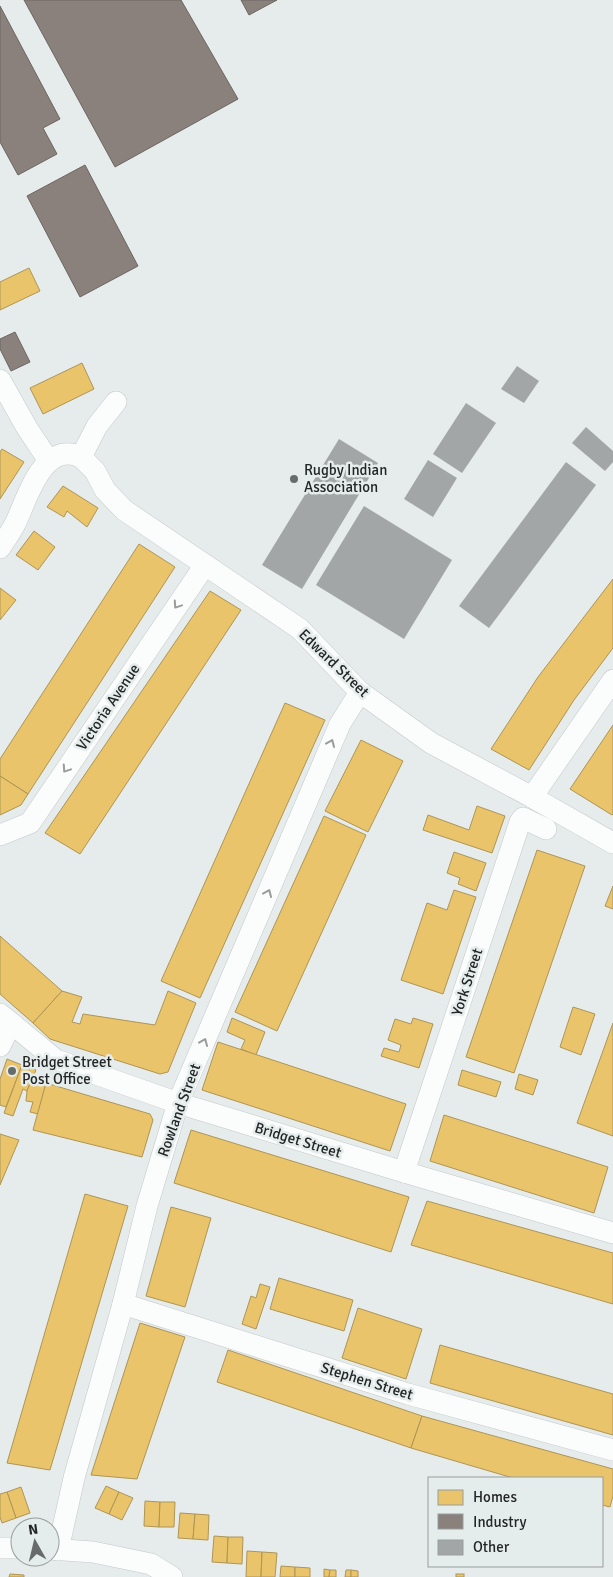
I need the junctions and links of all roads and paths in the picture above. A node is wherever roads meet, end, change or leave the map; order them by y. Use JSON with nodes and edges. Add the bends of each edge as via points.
{"nodes":[{"id":1,"x":0,"y":380,"type":"edge"},
{"id":2,"x":116,"y":402,"type":"dead end"},
{"id":3,"x":81,"y":457,"type":"junction"},
{"id":4,"x":49,"y":461,"type":"junction"},
{"id":5,"x":0,"y":548,"type":"edge"},
{"id":6,"x":205,"y":565,"type":"junction"},
{"id":7,"x":613,"y":680,"type":"edge"},
{"id":8,"x":360,"y":692,"type":"junction"},
{"id":9,"x":532,"y":797,"type":"junction"},
{"id":10,"x":546,"y":830,"type":"dead end"},
{"id":11,"x":0,"y":835,"type":"edge"},
{"id":12,"x":613,"y":843,"type":"edge"},
{"id":13,"x":5,"y":1018,"type":"edge"},
{"id":14,"x":0,"y":1046,"type":"edge"},
{"id":15,"x":178,"y":1103,"type":"junction"},
{"id":16,"x":404,"y":1172,"type":"junction"},
{"id":17,"x":613,"y":1232,"type":"edge"},
{"id":18,"x":123,"y":1304,"type":"junction"},
{"id":19,"x":613,"y":1450,"type":"edge"},
{"id":20,"x":60,"y":1528,"type":"edge"},
{"id":21,"x":60,"y":1550,"type":"edge"},
{"id":22,"x":172,"y":1577,"type":"edge"}],
"edges":[{"from":1,"to":4,"type":"street"},
{"from":2,"to":3,"type":"street","via":[[97,426]]},
{"from":3,"to":4,"type":"street","via":[[65,454]]},
{"from":3,"to":6,"type":"street","name":"Edward Street","via":[[124,510]]},
{"from":4,"to":5,"type":"street","via":[[40,471]]},
{"from":6,"to":8,"type":"street","name":"Edward Street","via":[[300,629]]},
{"from":6,"to":11,"type":"street","name":"Victoria Avenue","one_way":true,"via":[[30,822]]},
{"from":7,"to":9,"type":"street"},
{"from":8,"to":9,"type":"street","name":"Edward Street","via":[[431,743]]},
{"from":15,"to":8,"type":"street","name":"Rowland Street","one_way":true,"via":[[340,724]]},
{"from":9,"to":12,"type":"street","name":"Edward Street"},
{"from":10,"to":16,"type":"street","name":"York Street","via":[[523,818],[520,822]]},
{"from":13,"to":14,"type":"street"},
{"from":13,"to":15,"type":"street","name":"Bridget Street","via":[[56,1060]]},
{"from":15,"to":16,"type":"street","name":"Bridget Street"},
{"from":15,"to":18,"type":"street","name":"Rowland Street","via":[[147,1206]]},
{"from":16,"to":17,"type":"street","name":"Bridget Street"},
{"from":18,"to":19,"type":"street","name":"Stephen Street","via":[[408,1394]]},
{"from":18,"to":20,"type":"street","name":"Rowland Street"},
{"from":21,"to":22,"type":"street","via":[[93,1552],[151,1564]]}]}
